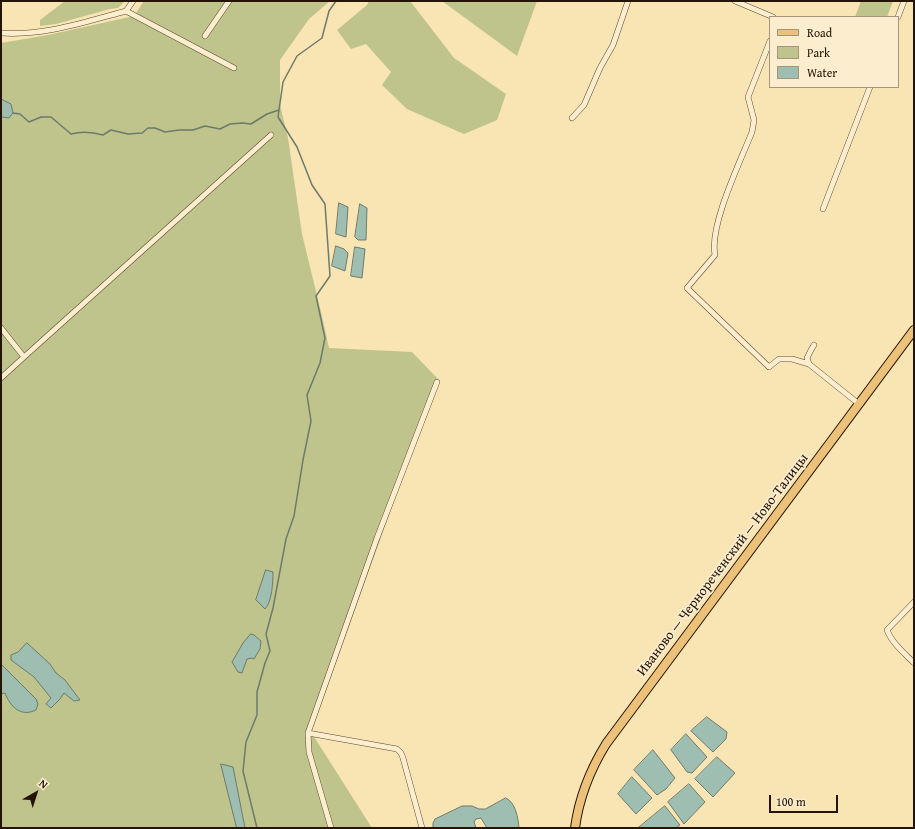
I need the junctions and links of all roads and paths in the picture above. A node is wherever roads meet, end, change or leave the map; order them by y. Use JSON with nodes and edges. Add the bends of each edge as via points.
{"nodes":[{"id":1,"x":133,"y":1,"type":"edge"},
{"id":2,"x":229,"y":1,"type":"edge"},
{"id":3,"x":628,"y":1,"type":"edge"},
{"id":4,"x":735,"y":1,"type":"edge"},
{"id":5,"x":904,"y":1,"type":"edge"},
{"id":6,"x":126,"y":11,"type":"junction"},
{"id":7,"x":771,"y":16,"type":"edge"},
{"id":8,"x":898,"y":16,"type":"edge"},
{"id":9,"x":1,"y":33,"type":"edge"},
{"id":10,"x":205,"y":36,"type":"dead end"},
{"id":11,"x":769,"y":44,"type":"edge"},
{"id":12,"x":234,"y":68,"type":"dead end"},
{"id":13,"x":870,"y":88,"type":"edge"},
{"id":14,"x":572,"y":118,"type":"dead end"},
{"id":15,"x":271,"y":135,"type":"dead end"},
{"id":16,"x":823,"y":209,"type":"dead end"},
{"id":17,"x":1,"y":328,"type":"edge"},
{"id":18,"x":914,"y":330,"type":"edge"},
{"id":19,"x":814,"y":345,"type":"dead end"},
{"id":20,"x":24,"y":357,"type":"junction"},
{"id":21,"x":810,"y":364,"type":"junction"},
{"id":22,"x":1,"y":378,"type":"edge"},
{"id":23,"x":437,"y":382,"type":"dead end"},
{"id":24,"x":859,"y":404,"type":"junction"},
{"id":25,"x":914,"y":602,"type":"edge"},
{"id":26,"x":914,"y":663,"type":"edge"},
{"id":27,"x":308,"y":733,"type":"junction"},
{"id":28,"x":331,"y":828,"type":"edge"},
{"id":29,"x":422,"y":828,"type":"edge"},
{"id":30,"x":575,"y":828,"type":"edge"}],
"edges":[{"from":1,"to":6,"type":"street"},
{"from":2,"to":10,"type":"street"},
{"from":3,"to":14,"type":"street","via":[[613,46],[584,104]]},
{"from":4,"to":7,"type":"street"},
{"from":5,"to":8,"type":"street"},
{"from":6,"to":9,"type":"street","via":[[62,28],[21,34]]},
{"from":6,"to":12,"type":"street"},
{"from":11,"to":21,"type":"street","via":[[748,97],[754,120],[752,132],[718,221],[715,255],[687,288],[769,367],[779,359],[792,359]]},
{"from":13,"to":16,"type":"street"},
{"from":15,"to":20,"type":"street"},
{"from":17,"to":20,"type":"street"},
{"from":18,"to":24,"type":"main road","name":"Иваново — Чернореченский — Ново-Талицы"},
{"from":19,"to":21,"type":"street","via":[[807,358]]},
{"from":20,"to":22,"type":"street"},
{"from":21,"to":24,"type":"street"},
{"from":23,"to":27,"type":"street","via":[[377,538]]},
{"from":24,"to":30,"type":"main road","name":"Иваново — Чернореченский — Ново-Талицы","via":[[606,744],[595,762],[583,792]]},
{"from":25,"to":26,"type":"street","via":[[887,630],[893,642]]},
{"from":27,"to":28,"type":"street","via":[[309,752]]},
{"from":27,"to":29,"type":"street","via":[[397,749],[403,758]]}]}
